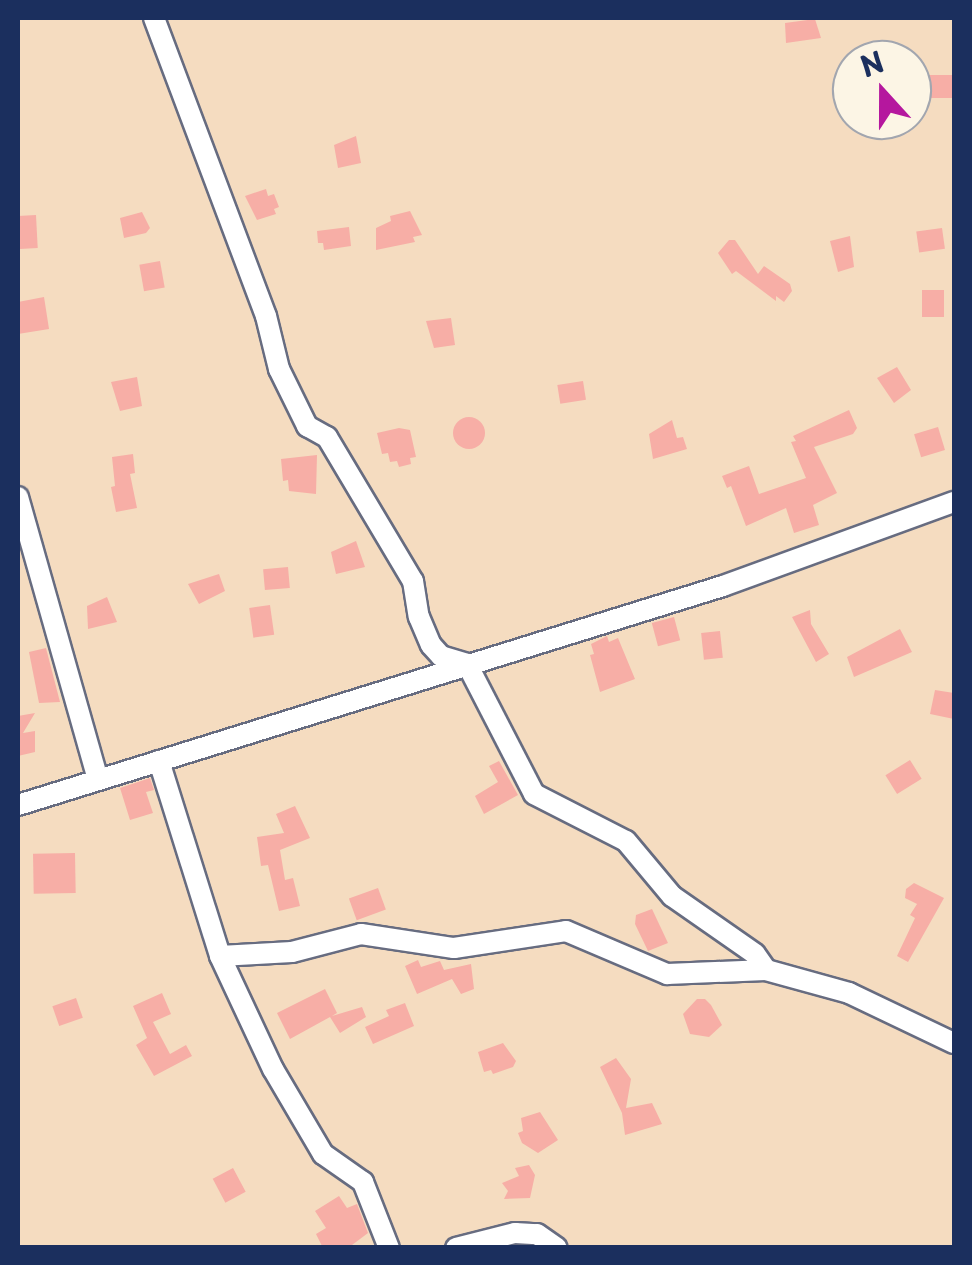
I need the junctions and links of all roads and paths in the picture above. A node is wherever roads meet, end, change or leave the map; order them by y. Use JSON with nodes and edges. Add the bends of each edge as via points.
{"nodes":[{"id":1,"x":154,"y":18,"type":"edge"},
{"id":2,"x":18,"y":497,"type":"edge"},
{"id":3,"x":954,"y":502,"type":"edge"},
{"id":4,"x":467,"y":664,"type":"junction"},
{"id":5,"x":159,"y":760,"type":"junction"},
{"id":6,"x":98,"y":778,"type":"junction"},
{"id":7,"x":18,"y":805,"type":"edge"},
{"id":8,"x":220,"y":956,"type":"junction"},
{"id":9,"x":766,"y":970,"type":"junction"},
{"id":10,"x":954,"y":1043,"type":"edge"},
{"id":11,"x":389,"y":1248,"type":"edge"},
{"id":12,"x":456,"y":1248,"type":"edge"},
{"id":13,"x":556,"y":1248,"type":"edge"}],
"edges":[{"from":1,"to":4,"type":"street","via":[[306,426],[327,436],[413,581],[431,645],[441,656]]},
{"from":2,"to":6,"type":"street"},
{"from":3,"to":4,"type":"street","via":[[723,586]]},
{"from":4,"to":5,"type":"street"},
{"from":4,"to":9,"type":"street","via":[[534,794],[626,841],[672,896],[756,954]]},
{"from":5,"to":6,"type":"street"},
{"from":5,"to":8,"type":"street"},
{"from":6,"to":7,"type":"street"},
{"from":8,"to":9,"type":"street","via":[[292,952],[361,934],[454,948],[566,931],[667,974]]},
{"from":8,"to":11,"type":"street","via":[[273,1069],[323,1154],[363,1182]]},
{"from":9,"to":10,"type":"street","via":[[848,993]]},
{"from":12,"to":13,"type":"street","via":[[514,1233],[537,1234]]}]}
